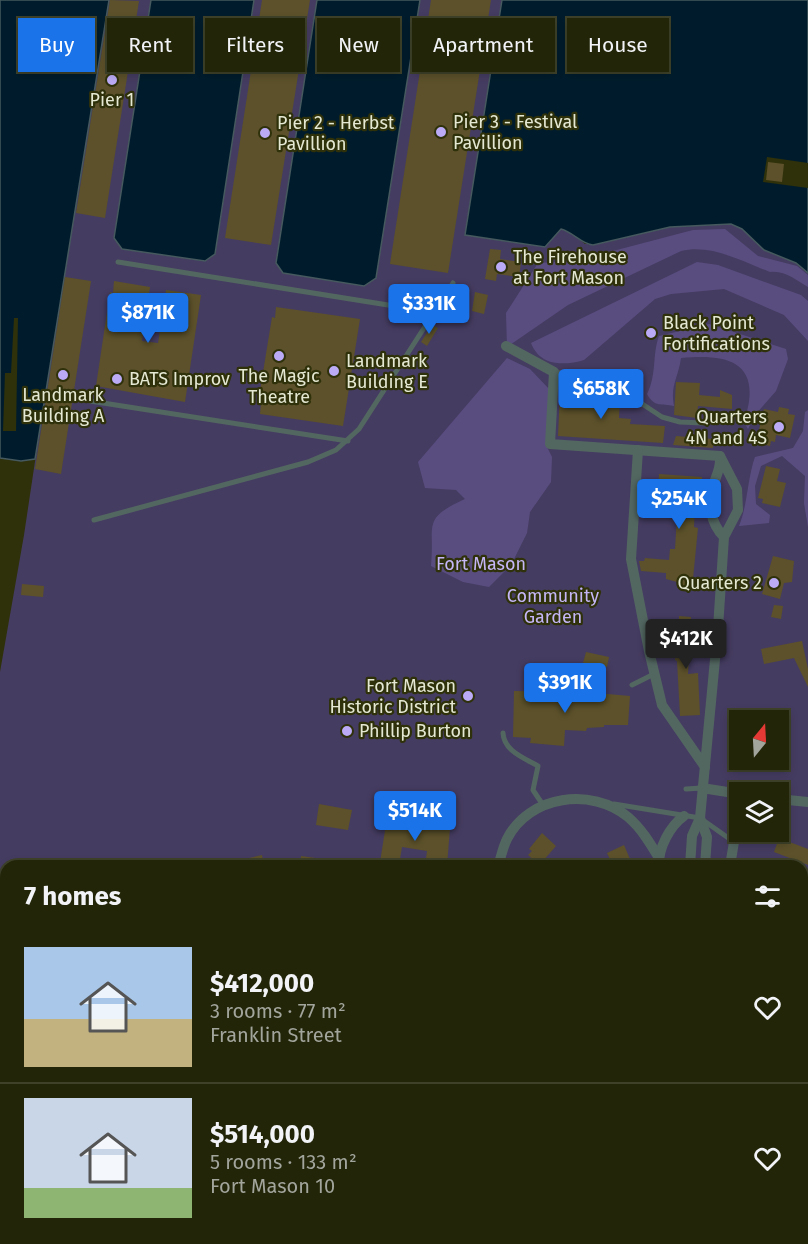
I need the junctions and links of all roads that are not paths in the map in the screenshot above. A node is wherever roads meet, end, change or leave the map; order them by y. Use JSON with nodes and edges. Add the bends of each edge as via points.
{"nodes":[{"id":1,"x":118,"y":262,"type":"dead end"},
{"id":2,"x":453,"y":282,"type":"dead end"},
{"id":3,"x":432,"y":312,"type":"junction"},
{"id":4,"x":506,"y":346,"type":"dead end"},
{"id":5,"x":554,"y":372,"type":"junction"},
{"id":6,"x":90,"y":401,"type":"dead end"},
{"id":7,"x":703,"y":423,"type":"dead end"},
{"id":8,"x":348,"y":441,"type":"junction"},
{"id":9,"x":638,"y":450,"type":"junction"},
{"id":10,"x":720,"y":456,"type":"junction"},
{"id":11,"x":94,"y":520,"type":"dead end"},
{"id":12,"x":724,"y":537,"type":"junction"},
{"id":13,"x":654,"y":674,"type":"junction"},
{"id":14,"x":632,"y":685,"type":"dead end"},
{"id":15,"x":503,"y":733,"type":"dead end"},
{"id":16,"x":705,"y":767,"type":"junction"},
{"id":17,"x":702,"y":788,"type":"junction"},
{"id":18,"x":686,"y":789,"type":"dead end"},
{"id":19,"x":729,"y":792,"type":"edge"},
{"id":20,"x":789,"y":801,"type":"edge"},
{"id":21,"x":601,"y":802,"type":"junction"},
{"id":22,"x":808,"y":802,"type":"edge"},
{"id":23,"x":543,"y":805,"type":"junction"},
{"id":24,"x":684,"y":816,"type":"junction"},
{"id":25,"x":700,"y":818,"type":"junction"},
{"id":26,"x":729,"y":838,"type":"edge"},
{"id":27,"x":734,"y":842,"type":"edge"},
{"id":28,"x":500,"y":860,"type":"edge"},
{"id":29,"x":658,"y":860,"type":"edge"},
{"id":30,"x":660,"y":860,"type":"edge"},
{"id":31,"x":690,"y":860,"type":"edge"},
{"id":32,"x":705,"y":860,"type":"edge"},
{"id":33,"x":731,"y":860,"type":"edge"}],
"edges":[{"from":1,"to":3,"type":"lane"},
{"from":2,"to":3,"type":"lane"},
{"from":3,"to":8,"type":"lane"},
{"from":4,"to":5,"type":"street"},
{"from":5,"to":7,"type":"lane","via":[[609,382],[663,417],[680,423]]},
{"from":5,"to":9,"type":"street","via":[[550,444]]},
{"from":6,"to":8,"type":"lane"},
{"from":8,"to":11,"type":"lane","via":[[308,462]]},
{"from":9,"to":10,"type":"street"},
{"from":9,"to":13,"type":"street","via":[[632,571]]},
{"from":10,"to":12,"type":"street","via":[[712,487],[711,515]]},
{"from":10,"to":12,"type":"street","via":[[738,499],[735,520]]},
{"from":12,"to":16,"type":"street"},
{"from":13,"to":14,"type":"lane"},
{"from":13,"to":16,"type":"street","via":[[662,705]]},
{"from":15,"to":23,"type":"lane","via":[[509,748],[538,766],[534,790]]},
{"from":16,"to":17,"type":"street"},
{"from":17,"to":18,"type":"lane"},
{"from":17,"to":19,"type":"street"},
{"from":17,"to":25,"type":"street"},
{"from":20,"to":22,"type":"street"},
{"from":21,"to":23,"type":"street","via":[[570,799]]},
{"from":21,"to":24,"type":"lane"},
{"from":21,"to":29,"type":"street","via":[[627,817]]},
{"from":23,"to":28,"type":"street","via":[[514,828]]},
{"from":24,"to":25,"type":"lane"},
{"from":24,"to":30,"type":"street","via":[[673,825]]},
{"from":25,"to":26,"type":"lane"},
{"from":25,"to":31,"type":"street","via":[[692,836]]},
{"from":25,"to":32,"type":"street","via":[[707,837]]},
{"from":27,"to":33,"type":"street"}]}
